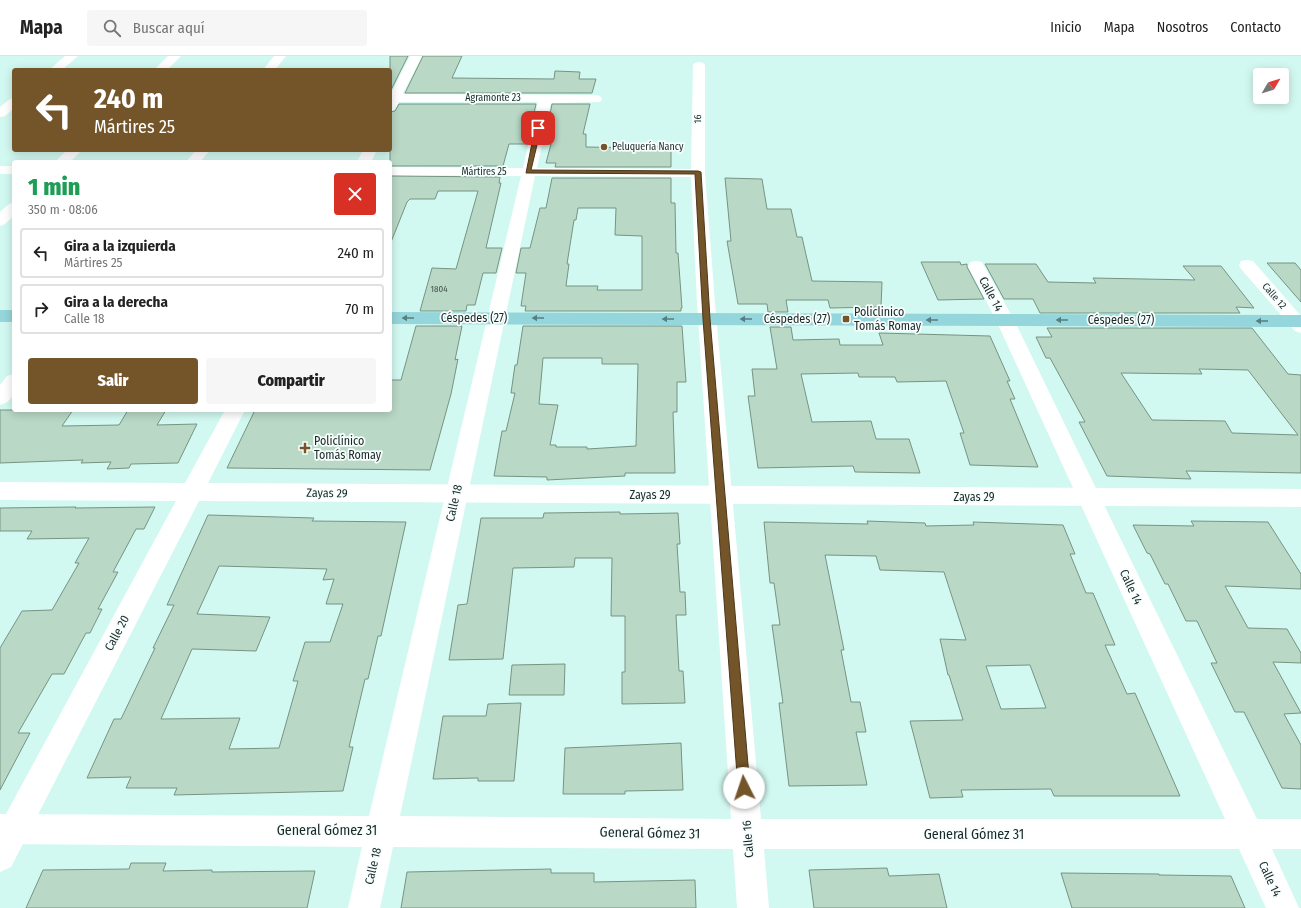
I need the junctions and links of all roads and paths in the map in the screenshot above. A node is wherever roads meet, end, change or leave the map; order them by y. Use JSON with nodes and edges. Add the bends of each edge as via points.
{"nodes":[{"id":1,"x":72,"y":56,"type":"edge"},
{"id":2,"x":175,"y":56,"type":"edge"},
{"id":3,"x":280,"y":56,"type":"edge"},
{"id":4,"x":416,"y":56,"type":"edge"},
{"id":5,"x":699,"y":65,"type":"dead end"},
{"id":6,"x":57,"y":68,"type":"edge"},
{"id":7,"x":162,"y":68,"type":"edge"},
{"id":8,"x":271,"y":68,"type":"edge"},
{"id":9,"x":0,"y":96,"type":"edge"},
{"id":10,"x":12,"y":96,"type":"edge"},
{"id":11,"x":392,"y":99,"type":"edge"},
{"id":12,"x":545,"y":99,"type":"junction"},
{"id":13,"x":596,"y":99,"type":"dead end"},
{"id":14,"x":392,"y":101,"type":"edge"},
{"id":15,"x":12,"y":104,"type":"edge"},
{"id":16,"x":0,"y":113,"type":"edge"},
{"id":17,"x":73,"y":152,"type":"edge"},
{"id":18,"x":201,"y":152,"type":"edge"},
{"id":19,"x":64,"y":160,"type":"edge"},
{"id":20,"x":195,"y":160,"type":"edge"},
{"id":21,"x":0,"y":170,"type":"edge"},
{"id":22,"x":12,"y":170,"type":"edge"},
{"id":23,"x":392,"y":171,"type":"edge"},
{"id":24,"x":528,"y":172,"type":"junction"},
{"id":25,"x":698,"y":172,"type":"junction"},
{"id":26,"x":12,"y":209,"type":"edge"},
{"id":27,"x":0,"y":220,"type":"edge"},
{"id":28,"x":1247,"y":265,"type":"dead end"},
{"id":29,"x":976,"y":266,"type":"dead end"},
{"id":30,"x":0,"y":316,"type":"edge"},
{"id":31,"x":12,"y":316,"type":"edge"},
{"id":32,"x":392,"y":318,"type":"edge"},
{"id":33,"x":496,"y":318,"type":"junction"},
{"id":34,"x":707,"y":319,"type":"junction"},
{"id":35,"x":1005,"y":320,"type":"junction"},
{"id":36,"x":1299,"y":323,"type":"edge"},
{"id":37,"x":12,"y":383,"type":"edge"},
{"id":38,"x":0,"y":398,"type":"edge"},
{"id":39,"x":234,"y":412,"type":"edge"},
{"id":40,"x":0,"y":491,"type":"edge"},
{"id":41,"x":191,"y":491,"type":"junction"},
{"id":42,"x":456,"y":494,"type":"junction"},
{"id":43,"x":722,"y":496,"type":"junction"},
{"id":44,"x":1088,"y":497,"type":"junction"},
{"id":45,"x":1301,"y":498,"type":"edge"},
{"id":46,"x":7,"y":829,"type":"edge"},
{"id":47,"x":381,"y":830,"type":"junction"},
{"id":48,"x":748,"y":834,"type":"junction"},
{"id":49,"x":1248,"y":834,"type":"junction"},
{"id":50,"x":1301,"y":834,"type":"edge"},
{"id":51,"x":0,"y":856,"type":"edge"},
{"id":52,"x":364,"y":908,"type":"edge"},
{"id":53,"x":753,"y":908,"type":"edge"},
{"id":54,"x":1283,"y":908,"type":"edge"}],
"edges":[{"from":1,"to":6,"type":"street"},
{"from":2,"to":7,"type":"street"},
{"from":3,"to":8,"type":"street"},
{"from":4,"to":11,"type":"street"},
{"from":5,"to":25,"type":"street","name":"16"},
{"from":9,"to":10,"type":"street"},
{"from":12,"to":13,"type":"street","name":"Agramonte 23"},
{"from":12,"to":14,"type":"street","name":"Agramonte 23"},
{"from":12,"to":24,"type":"street","name":"Calle 18"},
{"from":15,"to":16,"type":"street"},
{"from":17,"to":19,"type":"street"},
{"from":18,"to":20,"type":"street"},
{"from":21,"to":22,"type":"street"},
{"from":23,"to":24,"type":"street","name":"Mártires 25"},
{"from":24,"to":25,"type":"street","name":"Mártires 25"},
{"from":24,"to":33,"type":"street","name":"Calle 18"},
{"from":25,"to":34,"type":"street","name":"Calle 16"},
{"from":26,"to":27,"type":"street"},
{"from":28,"to":36,"type":"street","name":"Calle 12"},
{"from":29,"to":35,"type":"street","name":"Calle 14"},
{"from":30,"to":31,"type":"main road"},
{"from":33,"to":32,"type":"main road","name":"Céspedes (27)","one_way":true},
{"from":34,"to":33,"type":"main road","name":"Céspedes (27)","one_way":true},
{"from":33,"to":42,"type":"street","name":"Calle 18"},
{"from":35,"to":34,"type":"main road","name":"Céspedes (27)","one_way":true},
{"from":34,"to":43,"type":"street","name":"Calle 16"},
{"from":36,"to":35,"type":"main road","name":"Céspedes (27)","one_way":true},
{"from":35,"to":44,"type":"street","name":"Calle 14"},
{"from":37,"to":38,"type":"street"},
{"from":39,"to":41,"type":"street","name":"Calle 20"},
{"from":40,"to":41,"type":"street","name":"Zayas 29"},
{"from":41,"to":42,"type":"street","name":"Zayas 29"},
{"from":41,"to":46,"type":"street","name":"Calle 20"},
{"from":42,"to":43,"type":"street","name":"Zayas 29"},
{"from":42,"to":47,"type":"street","name":"Calle 18"},
{"from":43,"to":44,"type":"street","name":"Zayas 29"},
{"from":43,"to":48,"type":"street","name":"Calle 16"},
{"from":44,"to":45,"type":"street","name":"Zayas 29"},
{"from":44,"to":49,"type":"street","name":"Calle 14"},
{"from":46,"to":47,"type":"street","name":"General Gómez 31"},
{"from":46,"to":51,"type":"street","name":"Calle 20"},
{"from":47,"to":48,"type":"street","name":"General Gómez 31"},
{"from":47,"to":52,"type":"street","name":"Calle 18"},
{"from":48,"to":49,"type":"street","name":"General Gómez 31"},
{"from":48,"to":53,"type":"street","name":"Calle 16"},
{"from":49,"to":50,"type":"street","name":"General Gómez 31"},
{"from":49,"to":54,"type":"street","name":"Calle 14"}]}
